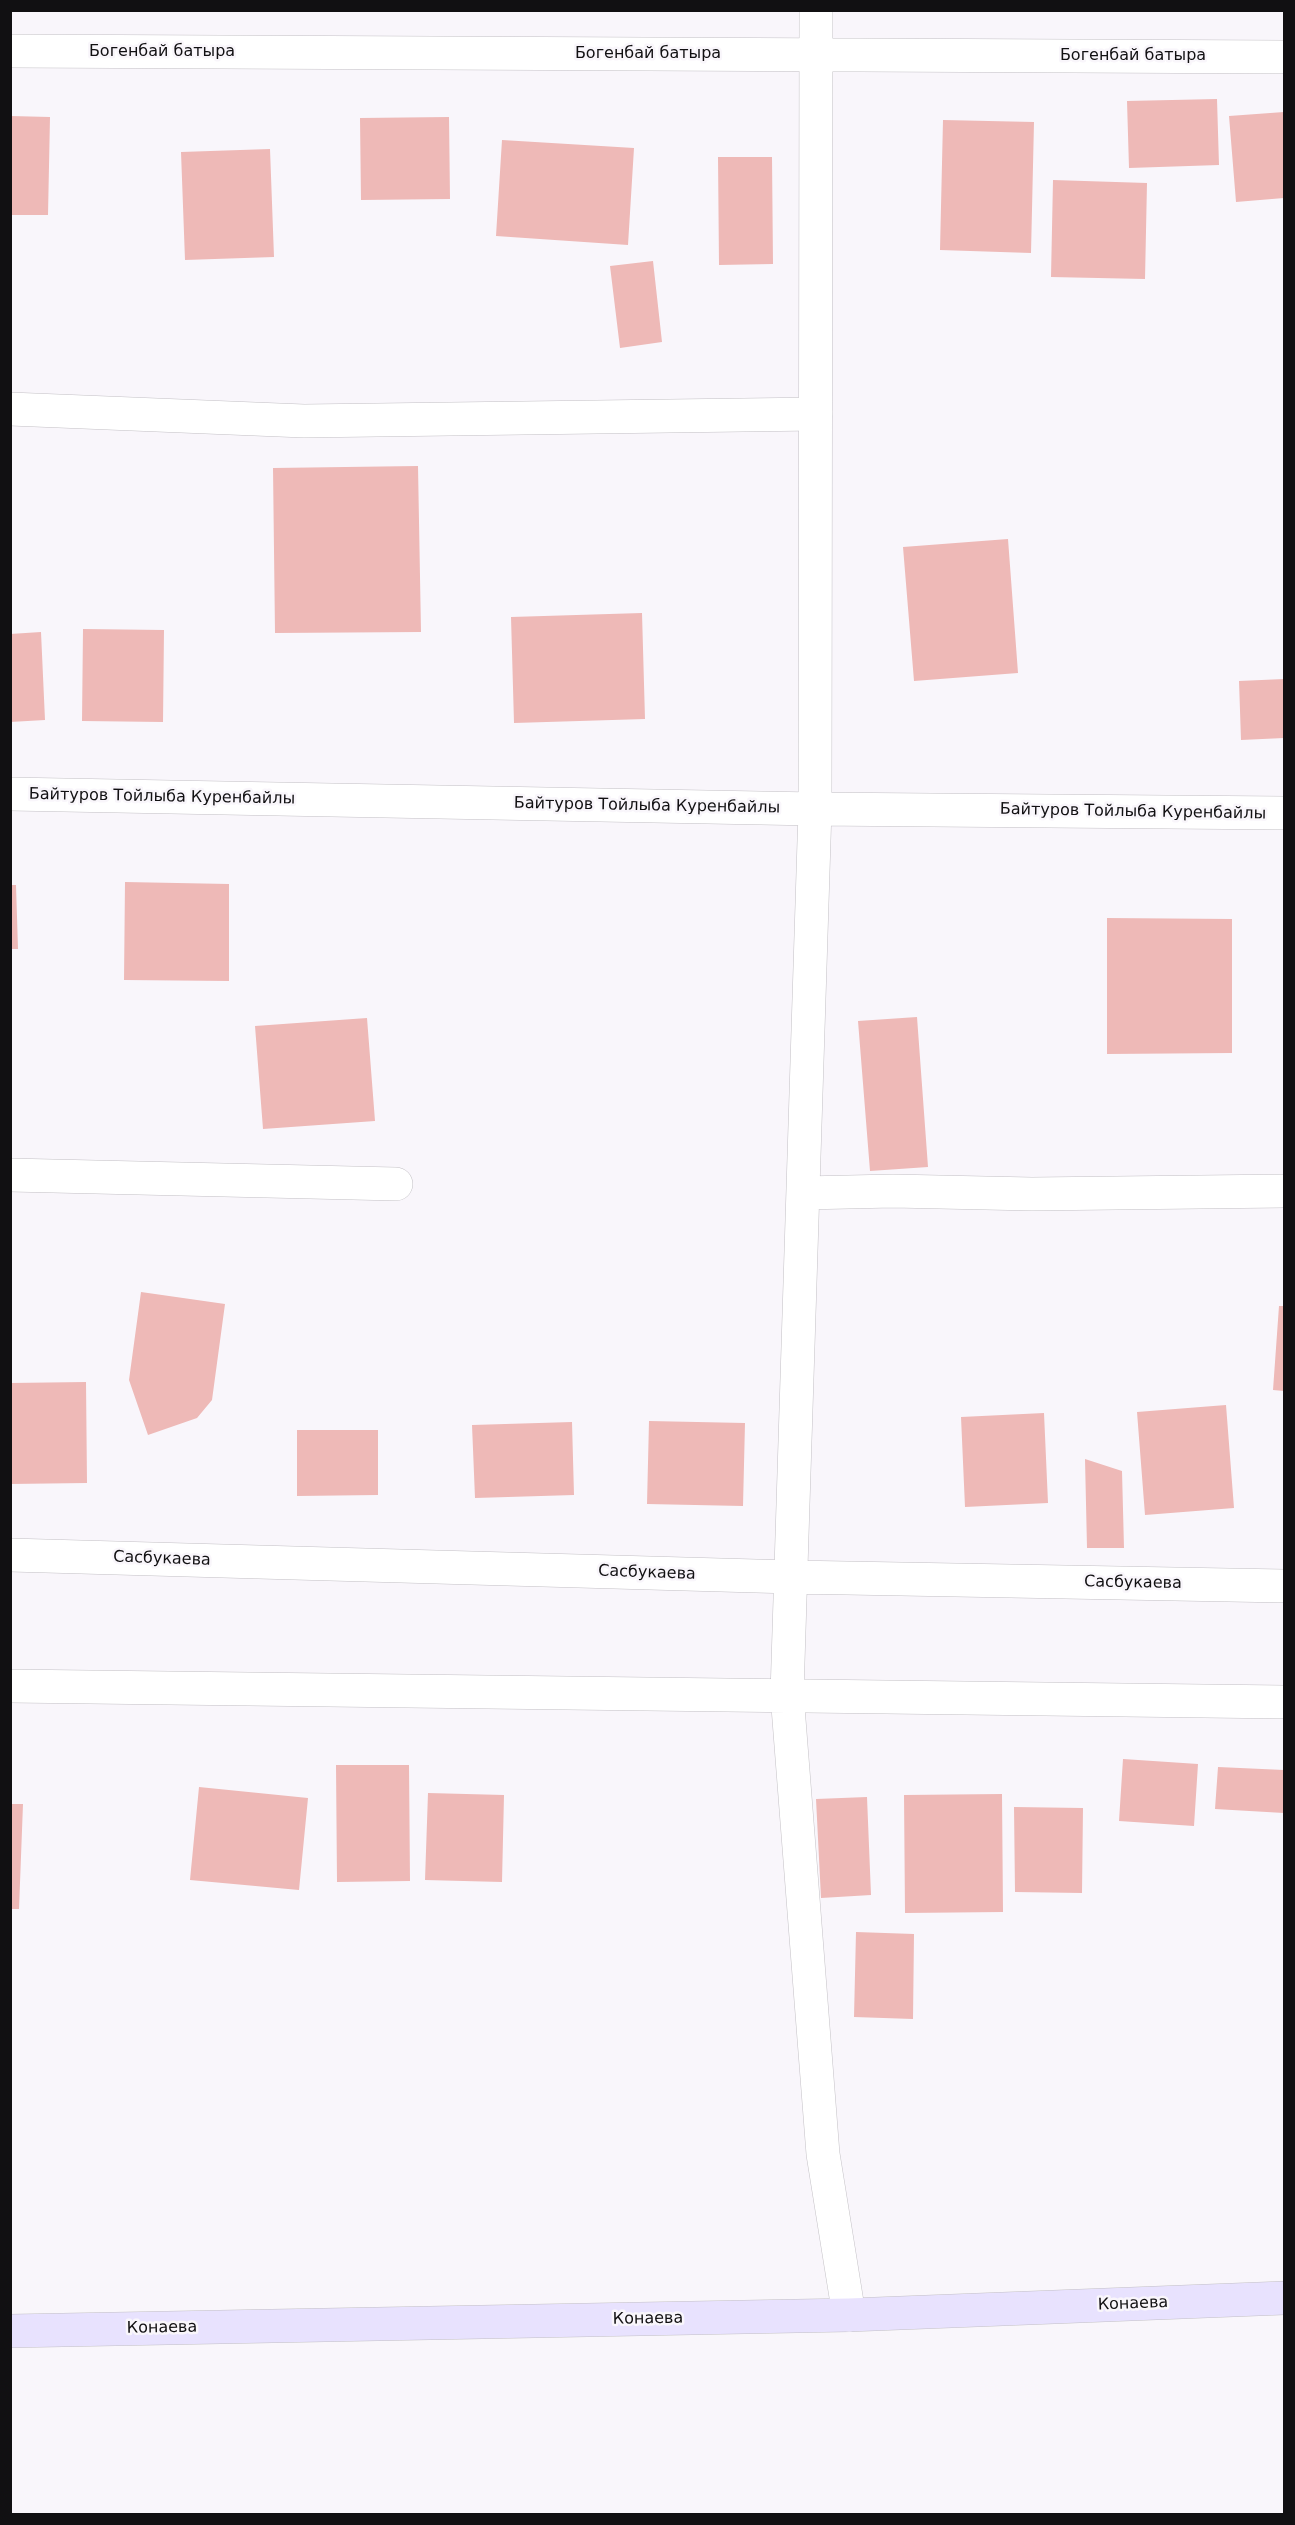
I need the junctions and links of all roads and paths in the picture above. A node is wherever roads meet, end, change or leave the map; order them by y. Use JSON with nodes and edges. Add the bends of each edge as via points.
{"nodes":[{"id":1,"x":816,"y":10,"type":"edge"},
{"id":2,"x":10,"y":51,"type":"edge"},
{"id":3,"x":816,"y":54,"type":"junction"},
{"id":4,"x":1284,"y":57,"type":"edge"},
{"id":5,"x":10,"y":409,"type":"edge"},
{"id":6,"x":816,"y":414,"type":"junction"},
{"id":7,"x":10,"y":794,"type":"edge"},
{"id":8,"x":815,"y":809,"type":"junction"},
{"id":9,"x":1284,"y":813,"type":"edge"},
{"id":10,"x":10,"y":1175,"type":"edge"},
{"id":11,"x":396,"y":1184,"type":"dead end"},
{"id":12,"x":1284,"y":1191,"type":"edge"},
{"id":13,"x":804,"y":1193,"type":"junction"},
{"id":14,"x":10,"y":1555,"type":"edge"},
{"id":15,"x":792,"y":1577,"type":"junction"},
{"id":16,"x":1284,"y":1586,"type":"edge"},
{"id":17,"x":10,"y":1686,"type":"edge"},
{"id":18,"x":787,"y":1694,"type":"junction"},
{"id":19,"x":1284,"y":1702,"type":"edge"},
{"id":20,"x":1284,"y":2298,"type":"edge"},
{"id":21,"x":849,"y":2315,"type":"junction"},
{"id":22,"x":10,"y":2331,"type":"edge"}],
"edges":[{"from":1,"to":3,"type":"street"},
{"from":2,"to":3,"type":"street","name":"Богенбай батыра"},
{"from":3,"to":4,"type":"street","name":"Богенбай батыра"},
{"from":3,"to":6,"type":"street"},
{"from":5,"to":6,"type":"street","via":[[304,420]]},
{"from":6,"to":8,"type":"street"},
{"from":7,"to":8,"type":"street","name":"Байтуров Тойлыба Куренбайлы"},
{"from":8,"to":9,"type":"street","name":"Байтуров Тойлыба Куренбайлы"},
{"from":8,"to":13,"type":"street"},
{"from":10,"to":11,"type":"street"},
{"from":12,"to":13,"type":"street"},
{"from":13,"to":15,"type":"street"},
{"from":14,"to":15,"type":"street","name":"Сасбукаева"},
{"from":15,"to":16,"type":"street","name":"Сасбукаева"},
{"from":15,"to":18,"type":"street"},
{"from":17,"to":18,"type":"street"},
{"from":18,"to":19,"type":"street"},
{"from":18,"to":21,"type":"street","via":[[823,2154]]},
{"from":20,"to":21,"type":"main road","name":"Конаева"},
{"from":21,"to":22,"type":"main road","name":"Конаева"}]}
